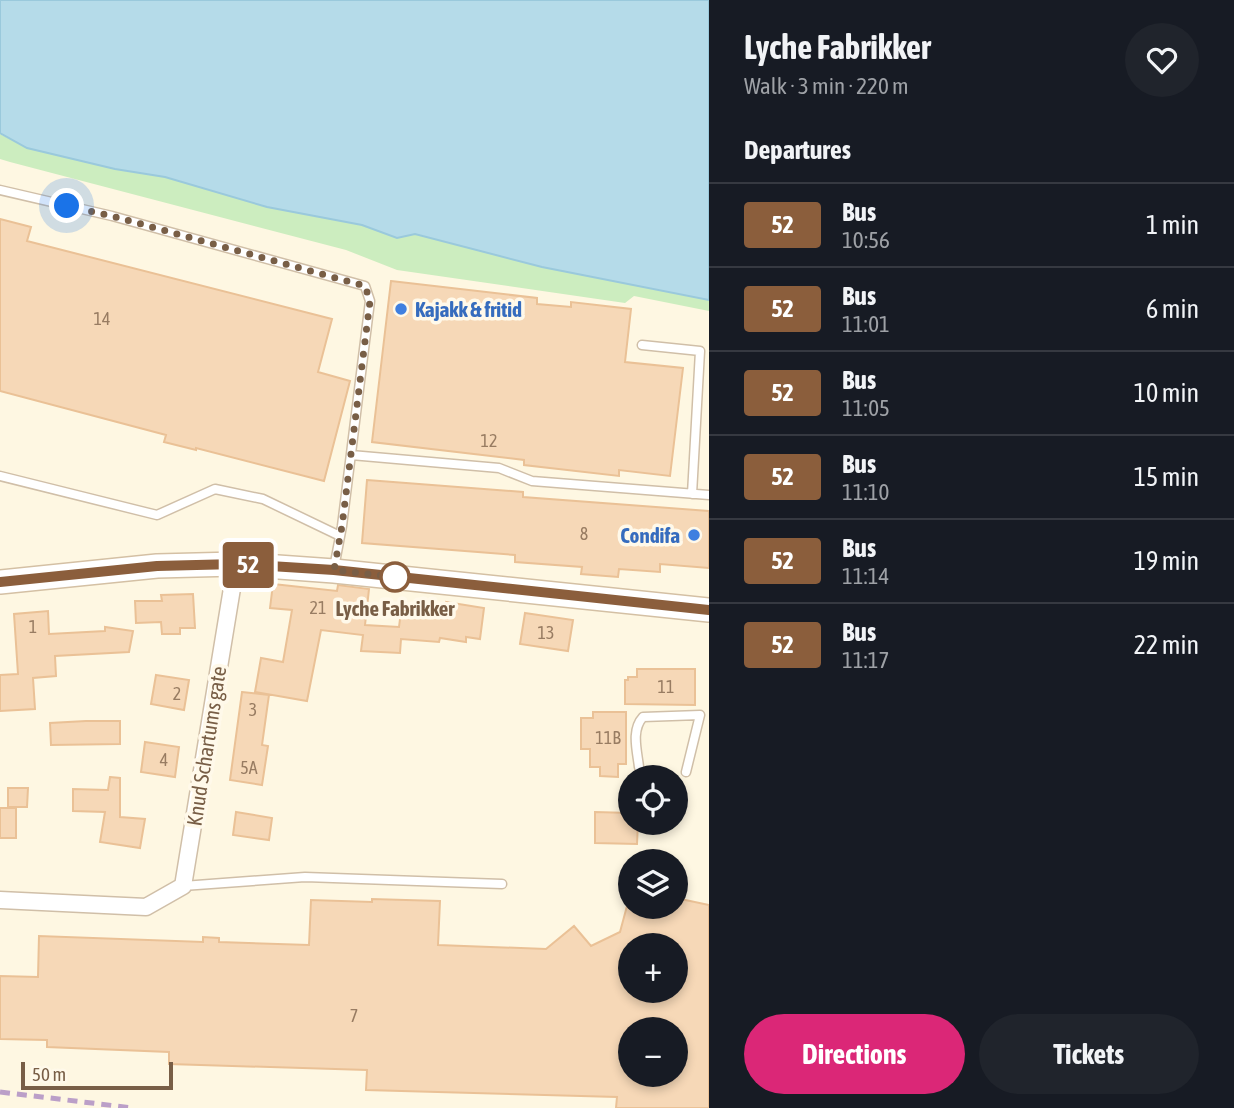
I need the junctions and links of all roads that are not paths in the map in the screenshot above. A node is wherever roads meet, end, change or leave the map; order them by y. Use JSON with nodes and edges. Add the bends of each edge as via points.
{"nodes":[{"id":1,"x":0,"y":190,"type":"edge"},
{"id":2,"x":642,"y":345,"type":"dead end"},
{"id":3,"x":351,"y":455,"type":"junction"},
{"id":4,"x":0,"y":476,"type":"edge"},
{"id":5,"x":692,"y":494,"type":"junction"},
{"id":6,"x":709,"y":495,"type":"edge"},
{"id":7,"x":340,"y":536,"type":"junction"},
{"id":8,"x":236,"y":564,"type":"junction"},
{"id":9,"x":334,"y":570,"type":"junction"},
{"id":10,"x":0,"y":582,"type":"edge"},
{"id":11,"x":709,"y":610,"type":"edge"},
{"id":12,"x":639,"y":765,"type":"edge"},
{"id":13,"x":688,"y":765,"type":"edge"},
{"id":14,"x":502,"y":884,"type":"dead end"},
{"id":15,"x":183,"y":886,"type":"junction"},
{"id":16,"x":0,"y":900,"type":"edge"}],
"edges":[{"from":1,"to":3,"type":"lane","via":[[365,286],[370,301]]},
{"from":2,"to":5,"type":"lane","via":[[700,351]]},
{"from":3,"to":5,"type":"lane","via":[[499,468],[532,481]]},
{"from":3,"to":7,"type":"lane"},
{"from":4,"to":7,"type":"lane","via":[[157,515],[215,489],[263,499]]},
{"from":5,"to":6,"type":"lane"},
{"from":7,"to":9,"type":"lane"},
{"from":8,"to":9,"type":"main road"},
{"from":8,"to":10,"type":"main road","via":[[157,566]]},
{"from":8,"to":15,"type":"street","name":"Knud Schartums gate"},
{"from":9,"to":11,"type":"main road"},
{"from":12,"to":13,"type":"lane","via":[[635,739],[643,717],[700,715]]},
{"from":14,"to":15,"type":"lane","via":[[305,877]]},
{"from":15,"to":16,"type":"street","via":[[145,907]]}]}
